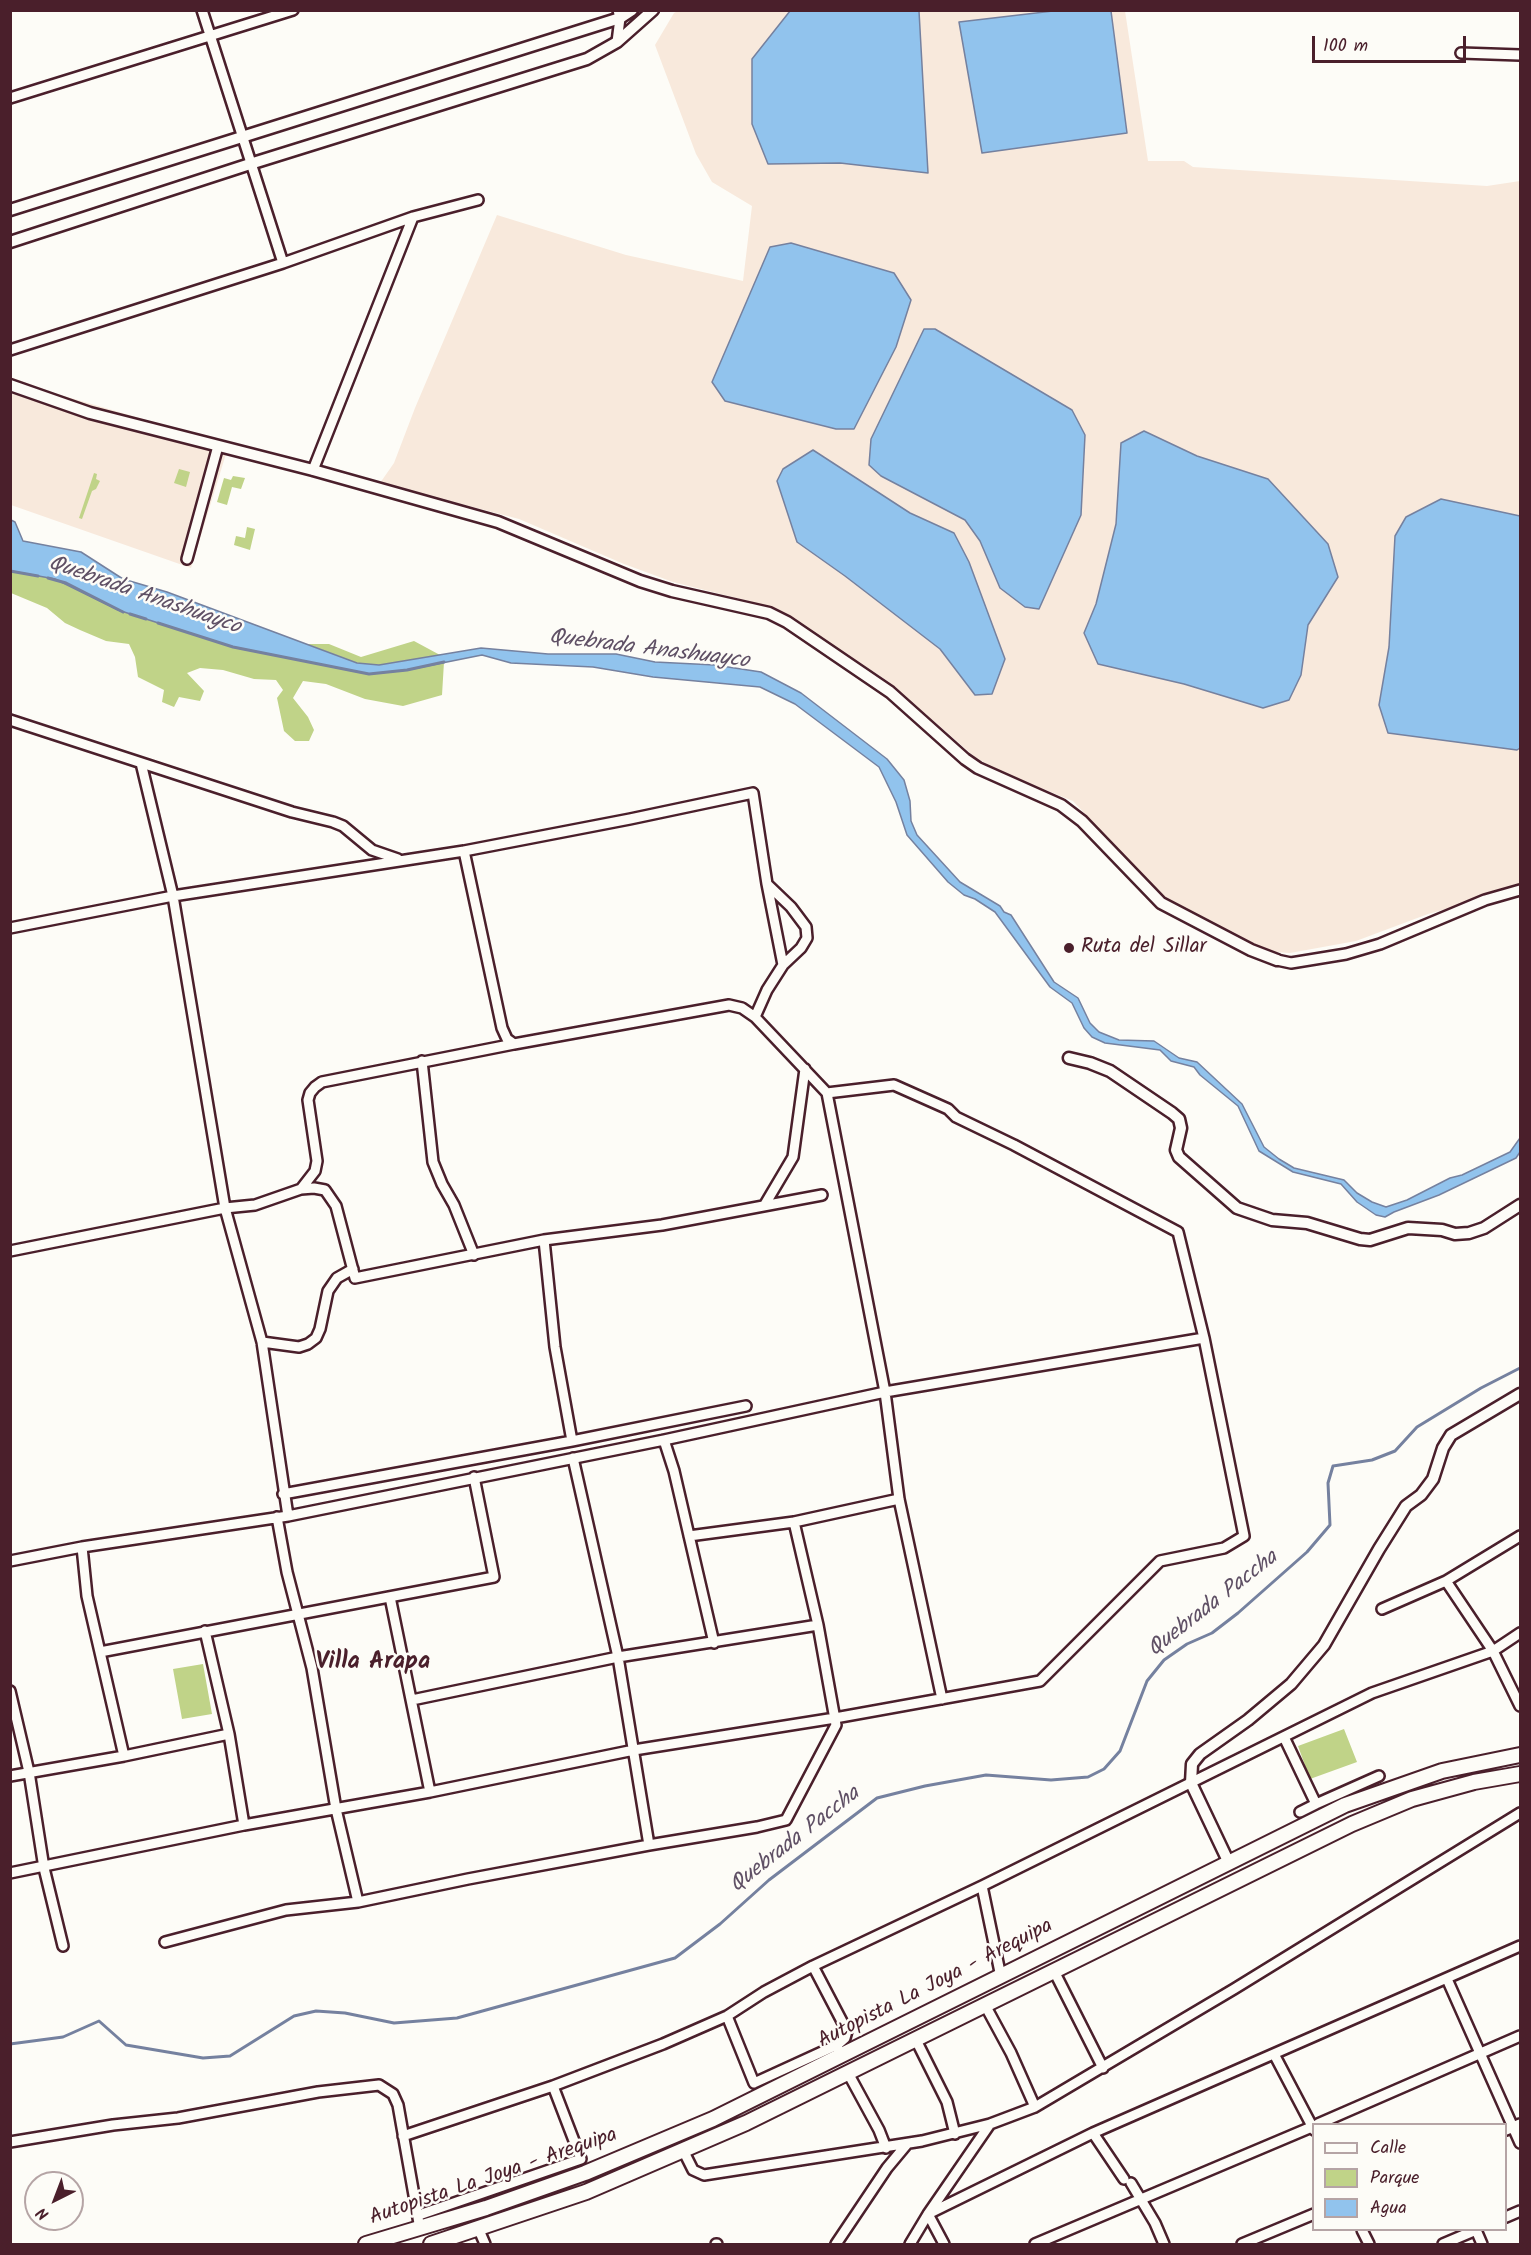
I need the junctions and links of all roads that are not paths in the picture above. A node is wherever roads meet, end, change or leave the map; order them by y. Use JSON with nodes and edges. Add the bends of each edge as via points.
{"nodes":[{"id":1,"x":202,"y":10,"type":"edge"},
{"id":2,"x":292,"y":10,"type":"edge"},
{"id":3,"x":632,"y":10,"type":"edge"},
{"id":4,"x":653,"y":10,"type":"edge"},
{"id":5,"x":619,"y":14,"type":"edge"},
{"id":6,"x":210,"y":37,"type":"junction"},
{"id":7,"x":617,"y":42,"type":"junction"},
{"id":8,"x":1461,"y":53,"type":"dead end"},
{"id":9,"x":1521,"y":55,"type":"edge"},
{"id":10,"x":10,"y":98,"type":"edge"},
{"id":11,"x":242,"y":138,"type":"junction"},
{"id":12,"x":250,"y":164,"type":"junction"},
{"id":13,"x":478,"y":200,"type":"dead end"},
{"id":14,"x":10,"y":210,"type":"edge"},
{"id":15,"x":413,"y":217,"type":"junction"},
{"id":16,"x":10,"y":242,"type":"edge"},
{"id":17,"x":283,"y":263,"type":"junction"},
{"id":18,"x":10,"y":350,"type":"edge"},
{"id":19,"x":10,"y":386,"type":"edge"},
{"id":20,"x":218,"y":446,"type":"junction"},
{"id":21,"x":313,"y":470,"type":"junction"},
{"id":22,"x":187,"y":559,"type":"dead end"},
{"id":23,"x":10,"y":720,"type":"edge"},
{"id":24,"x":141,"y":763,"type":"junction"},
{"id":25,"x":464,"y":851,"type":"junction"},
{"id":26,"x":400,"y":860,"type":"junction"},
{"id":27,"x":767,"y":884,"type":"junction"},
{"id":28,"x":1521,"y":890,"type":"edge"},
{"id":29,"x":173,"y":896,"type":"junction"},
{"id":30,"x":10,"y":928,"type":"edge"},
{"id":31,"x":1277,"y":960,"type":"joint"},
{"id":32,"x":783,"y":964,"type":"junction"},
{"id":33,"x":755,"y":1017,"type":"junction"},
{"id":34,"x":514,"y":1044,"type":"junction"},
{"id":35,"x":1069,"y":1058,"type":"dead end"},
{"id":36,"x":422,"y":1061,"type":"junction"},
{"id":37,"x":805,"y":1069,"type":"junction"},
{"id":38,"x":827,"y":1093,"type":"junction"},
{"id":39,"x":301,"y":1190,"type":"junction"},
{"id":40,"x":822,"y":1196,"type":"dead end"},
{"id":41,"x":1521,"y":1204,"type":"edge"},
{"id":42,"x":764,"y":1206,"type":"junction"},
{"id":43,"x":225,"y":1208,"type":"junction"},
{"id":44,"x":544,"y":1240,"type":"junction"},
{"id":45,"x":10,"y":1251,"type":"edge"},
{"id":46,"x":474,"y":1255,"type":"junction"},
{"id":47,"x":354,"y":1269,"type":"junction"},
{"id":48,"x":1204,"y":1338,"type":"junction"},
{"id":49,"x":261,"y":1342,"type":"junction"},
{"id":50,"x":885,"y":1392,"type":"junction"},
{"id":51,"x":1521,"y":1394,"type":"edge"},
{"id":52,"x":746,"y":1406,"type":"dead end"},
{"id":53,"x":664,"y":1440,"type":"junction"},
{"id":54,"x":572,"y":1441,"type":"junction"},
{"id":55,"x":573,"y":1458,"type":"junction"},
{"id":56,"x":474,"y":1477,"type":"junction"},
{"id":57,"x":284,"y":1494,"type":"junction"},
{"id":58,"x":899,"y":1499,"type":"junction"},
{"id":59,"x":288,"y":1516,"type":"junction"},
{"id":60,"x":277,"y":1517,"type":"junction"},
{"id":61,"x":794,"y":1522,"type":"junction"},
{"id":62,"x":689,"y":1536,"type":"junction"},
{"id":63,"x":1521,"y":1536,"type":"edge"},
{"id":64,"x":82,"y":1547,"type":"junction"},
{"id":65,"x":10,"y":1561,"type":"edge"},
{"id":66,"x":1446,"y":1581,"type":"junction"},
{"id":67,"x":390,"y":1597,"type":"junction"},
{"id":68,"x":1382,"y":1609,"type":"dead end"},
{"id":69,"x":298,"y":1615,"type":"junction"},
{"id":70,"x":818,"y":1625,"type":"junction"},
{"id":71,"x":205,"y":1631,"type":"junction"},
{"id":72,"x":1521,"y":1633,"type":"edge"},
{"id":73,"x":714,"y":1643,"type":"junction"},
{"id":74,"x":1493,"y":1651,"type":"junction"},
{"id":75,"x":100,"y":1652,"type":"junction"},
{"id":76,"x":618,"y":1657,"type":"junction"},
{"id":77,"x":10,"y":1691,"type":"edge"},
{"id":78,"x":942,"y":1699,"type":"junction"},
{"id":79,"x":412,"y":1700,"type":"junction"},
{"id":80,"x":1521,"y":1706,"type":"edge"},
{"id":81,"x":835,"y":1718,"type":"junction"},
{"id":82,"x":229,"y":1734,"type":"junction"},
{"id":83,"x":1284,"y":1737,"type":"junction"},
{"id":84,"x":634,"y":1750,"type":"junction"},
{"id":85,"x":1521,"y":1755,"type":"edge"},
{"id":86,"x":124,"y":1756,"type":"junction"},
{"id":87,"x":29,"y":1772,"type":"junction"},
{"id":88,"x":1521,"y":1774,"type":"edge"},
{"id":89,"x":10,"y":1776,"type":"edge"},
{"id":90,"x":1379,"y":1776,"type":"dead end"},
{"id":91,"x":1191,"y":1783,"type":"junction"},
{"id":92,"x":430,"y":1792,"type":"junction"},
{"id":93,"x":1316,"y":1804,"type":"junction"},
{"id":94,"x":336,"y":1809,"type":"junction"},
{"id":95,"x":1300,"y":1812,"type":"dead end"},
{"id":96,"x":1521,"y":1813,"type":"edge"},
{"id":97,"x":244,"y":1825,"type":"junction"},
{"id":98,"x":650,"y":1845,"type":"junction"},
{"id":99,"x":1229,"y":1863,"type":"junction"},
{"id":100,"x":44,"y":1868,"type":"junction"},
{"id":101,"x":10,"y":1873,"type":"edge"},
{"id":102,"x":982,"y":1886,"type":"junction"},
{"id":103,"x":358,"y":1902,"type":"junction"},
{"id":104,"x":165,"y":1942,"type":"dead end"},
{"id":105,"x":63,"y":1946,"type":"dead end"},
{"id":106,"x":1521,"y":1946,"type":"edge"},
{"id":107,"x":813,"y":1966,"type":"junction"},
{"id":108,"x":1054,"y":1971,"type":"junction"},
{"id":109,"x":1001,"y":1977,"type":"junction"},
{"id":110,"x":1447,"y":1979,"type":"junction"},
{"id":111,"x":985,"y":2005,"type":"junction"},
{"id":112,"x":727,"y":2016,"type":"junction"},
{"id":113,"x":1521,"y":2036,"type":"edge"},
{"id":114,"x":916,"y":2040,"type":"junction"},
{"id":115,"x":839,"y":2051,"type":"junction"},
{"id":116,"x":1482,"y":2052,"type":"junction"},
{"id":117,"x":1274,"y":2054,"type":"junction"},
{"id":118,"x":1102,"y":2068,"type":"junction"},
{"id":119,"x":848,"y":2073,"type":"junction"},
{"id":120,"x":553,"y":2086,"type":"junction"},
{"id":121,"x":1035,"y":2107,"type":"junction"},
{"id":122,"x":1312,"y":2123,"type":"edge"},
{"id":123,"x":1323,"y":2123,"type":"edge"},
{"id":124,"x":990,"y":2124,"type":"junction"},
{"id":125,"x":1513,"y":2127,"type":"edge"},
{"id":126,"x":1312,"y":2128,"type":"edge"},
{"id":127,"x":1093,"y":2133,"type":"junction"},
{"id":128,"x":955,"y":2134,"type":"junction"},
{"id":129,"x":403,"y":2136,"type":"junction"},
{"id":130,"x":10,"y":2142,"type":"edge"},
{"id":131,"x":1521,"y":2143,"type":"edge"},
{"id":132,"x":907,"y":2144,"type":"junction"},
{"id":133,"x":886,"y":2148,"type":"junction"},
{"id":134,"x":684,"y":2152,"type":"junction"},
{"id":135,"x":1142,"y":2200,"type":"junction"},
{"id":136,"x":1521,"y":2211,"type":"edge"},
{"id":137,"x":928,"y":2214,"type":"junction"},
{"id":138,"x":1312,"y":2215,"type":"edge"},
{"id":139,"x":1507,"y":2217,"type":"edge"},
{"id":140,"x":420,"y":2222,"type":"junction"},
{"id":141,"x":479,"y":2230,"type":"junction"},
{"id":142,"x":1474,"y":2231,"type":"edge"},
{"id":143,"x":366,"y":2244,"type":"edge"},
{"id":144,"x":431,"y":2244,"type":"edge"},
{"id":145,"x":485,"y":2244,"type":"edge"},
{"id":146,"x":836,"y":2244,"type":"edge"},
{"id":147,"x":910,"y":2244,"type":"edge"},
{"id":148,"x":944,"y":2244,"type":"edge"},
{"id":149,"x":1035,"y":2244,"type":"edge"},
{"id":150,"x":1164,"y":2244,"type":"edge"},
{"id":151,"x":1242,"y":2244,"type":"edge"},
{"id":152,"x":1443,"y":2244,"type":"edge"}],
"edges":[{"from":1,"to":6,"type":"street"},
{"from":2,"to":6,"type":"street"},
{"from":3,"to":5,"type":"street"},
{"from":4,"to":7,"type":"street"},
{"from":5,"to":7,"type":"street"},
{"from":5,"to":11,"type":"street"},
{"from":6,"to":10,"type":"street"},
{"from":6,"to":11,"type":"street"},
{"from":7,"to":12,"type":"street","via":[[587,59]]},
{"from":8,"to":9,"type":"street"},
{"from":11,"to":12,"type":"street"},
{"from":11,"to":14,"type":"street"},
{"from":12,"to":16,"type":"street"},
{"from":12,"to":17,"type":"street"},
{"from":13,"to":15,"type":"street"},
{"from":15,"to":17,"type":"street"},
{"from":15,"to":21,"type":"street"},
{"from":17,"to":18,"type":"street"},
{"from":19,"to":20,"type":"street","via":[[90,413]]},
{"from":20,"to":21,"type":"street"},
{"from":20,"to":22,"type":"street"},
{"from":21,"to":31,"type":"street","via":[[498,522],[640,581],[769,613],[787,622],[890,692],[978,768],[1061,805],[1082,821],[1161,903]]},
{"from":23,"to":24,"type":"street"},
{"from":24,"to":26,"type":"street","via":[[333,822],[372,850]]},
{"from":24,"to":29,"type":"street"},
{"from":25,"to":26,"type":"street"},
{"from":25,"to":27,"type":"street","via":[[753,792]]},
{"from":25,"to":34,"type":"street","via":[[502,1028]]},
{"from":26,"to":29,"type":"street"},
{"from":27,"to":32,"type":"street"},
{"from":27,"to":32,"type":"street","via":[[806,927],[807,938],[801,948]]},
{"from":28,"to":31,"type":"street","via":[[1346,954],[1291,963]]},
{"from":29,"to":30,"type":"street"},
{"from":29,"to":43,"type":"street"},
{"from":32,"to":33,"type":"street"},
{"from":33,"to":34,"type":"street","via":[[729,1005]]},
{"from":33,"to":37,"type":"street"},
{"from":34,"to":36,"type":"street"},
{"from":35,"to":41,"type":"street","via":[[1110,1071],[1172,1113],[1181,1128],[1176,1150],[1179,1157],[1237,1208],[1272,1220],[1307,1223],[1370,1240],[1408,1228],[1469,1233]]},
{"from":36,"to":39,"type":"street","via":[[322,1082],[315,1087],[308,1101],[315,1171]]},
{"from":36,"to":46,"type":"street","via":[[433,1162]]},
{"from":37,"to":38,"type":"street"},
{"from":37,"to":42,"type":"street","via":[[793,1157]]},
{"from":38,"to":48,"type":"street","via":[[894,1085],[948,1109],[956,1118],[1178,1232]]},
{"from":38,"to":50,"type":"street"},
{"from":39,"to":43,"type":"street","via":[[255,1205]]},
{"from":39,"to":47,"type":"street","via":[[325,1190],[331,1196]]},
{"from":40,"to":42,"type":"street"},
{"from":42,"to":44,"type":"street","via":[[662,1225]]},
{"from":43,"to":45,"type":"street"},
{"from":43,"to":49,"type":"street"},
{"from":44,"to":46,"type":"street"},
{"from":44,"to":54,"type":"street","via":[[555,1347]]},
{"from":46,"to":47,"type":"street","via":[[355,1278]]},
{"from":47,"to":49,"type":"street","via":[[337,1278],[328,1291],[316,1338],[300,1347]]},
{"from":48,"to":50,"type":"street"},
{"from":48,"to":78,"type":"street","via":[[1244,1536],[1224,1548],[1160,1561],[1040,1681]]},
{"from":49,"to":57,"type":"street"},
{"from":50,"to":53,"type":"street"},
{"from":50,"to":58,"type":"street"},
{"from":51,"to":91,"type":"street","via":[[1451,1435],[1433,1479],[1406,1506],[1324,1645],[1291,1684],[1200,1754],[1192,1764]]},
{"from":52,"to":54,"type":"street"},
{"from":53,"to":55,"type":"street"},
{"from":53,"to":62,"type":"street"},
{"from":54,"to":57,"type":"street"},
{"from":55,"to":56,"type":"street"},
{"from":55,"to":76,"type":"street"},
{"from":56,"to":59,"type":"street"},
{"from":56,"to":67,"type":"street","via":[[494,1577]]},
{"from":57,"to":59,"type":"street"},
{"from":58,"to":61,"type":"street"},
{"from":58,"to":78,"type":"street"},
{"from":59,"to":60,"type":"street"},
{"from":60,"to":64,"type":"street"},
{"from":60,"to":69,"type":"street"},
{"from":61,"to":62,"type":"street"},
{"from":61,"to":70,"type":"street"},
{"from":62,"to":73,"type":"street"},
{"from":63,"to":66,"type":"street"},
{"from":64,"to":65,"type":"street"},
{"from":64,"to":75,"type":"street","via":[[87,1596]]},
{"from":66,"to":68,"type":"street"},
{"from":66,"to":74,"type":"street"},
{"from":67,"to":69,"type":"street"},
{"from":67,"to":79,"type":"street"},
{"from":69,"to":71,"type":"street"},
{"from":69,"to":94,"type":"street","via":[[312,1668]]},
{"from":70,"to":73,"type":"street"},
{"from":70,"to":81,"type":"street"},
{"from":71,"to":75,"type":"street"},
{"from":71,"to":82,"type":"street"},
{"from":72,"to":74,"type":"street"},
{"from":73,"to":76,"type":"street"},
{"from":74,"to":80,"type":"street"},
{"from":74,"to":83,"type":"street","via":[[1372,1693]]},
{"from":75,"to":86,"type":"street"},
{"from":76,"to":79,"type":"street"},
{"from":76,"to":84,"type":"street"},
{"from":77,"to":87,"type":"street"},
{"from":78,"to":81,"type":"street"},
{"from":79,"to":92,"type":"street"},
{"from":81,"to":84,"type":"street"},
{"from":81,"to":98,"type":"street","via":[[836,1725],[786,1820]]},
{"from":82,"to":86,"type":"street"},
{"from":82,"to":97,"type":"street"},
{"from":83,"to":91,"type":"street"},
{"from":83,"to":93,"type":"street"},
{"from":84,"to":92,"type":"street"},
{"from":84,"to":98,"type":"street"},
{"from":85,"to":99,"type":"main road","name":"Autopista La Joya - Arequipa","via":[[1442,1771],[1356,1801]]},
{"from":86,"to":87,"type":"street"},
{"from":87,"to":89,"type":"street"},
{"from":87,"to":100,"type":"street"},
{"from":88,"to":108,"type":"main road","name":"Autopista La Joya - Arequipa","via":[[1412,1799],[1352,1824]]},
{"from":90,"to":93,"type":"street"},
{"from":91,"to":99,"type":"street"},
{"from":91,"to":102,"type":"street"},
{"from":92,"to":94,"type":"street"},
{"from":93,"to":95,"type":"street"},
{"from":94,"to":97,"type":"street"},
{"from":94,"to":103,"type":"street"},
{"from":96,"to":118,"type":"street"},
{"from":97,"to":100,"type":"street"},
{"from":98,"to":103,"type":"street"},
{"from":99,"to":109,"type":"main road","name":"Autopista La Joya - Arequipa"},
{"from":100,"to":101,"type":"street"},
{"from":100,"to":105,"type":"street"},
{"from":102,"to":107,"type":"street"},
{"from":102,"to":109,"type":"street"},
{"from":103,"to":104,"type":"street","via":[[286,1910]]},
{"from":106,"to":110,"type":"street"},
{"from":107,"to":112,"type":"street"},
{"from":107,"to":115,"type":"street","via":[[847,2031]]},
{"from":108,"to":111,"type":"main road","name":"Autopista La Joya - Arequipa"},
{"from":108,"to":118,"type":"street"},
{"from":109,"to":115,"type":"main road","name":"Autopista La Joya - Arequipa"},
{"from":110,"to":116,"type":"street"},
{"from":110,"to":117,"type":"street"},
{"from":111,"to":114,"type":"main road","name":"Autopista La Joya - Arequipa"},
{"from":111,"to":121,"type":"street"},
{"from":112,"to":115,"type":"street","via":[[754,2084]]},
{"from":112,"to":120,"type":"street"},
{"from":113,"to":116,"type":"street"},
{"from":114,"to":119,"type":"main road","name":"Autopista La Joya - Arequipa"},
{"from":114,"to":128,"type":"street","via":[[947,2102]]},
{"from":115,"to":140,"type":"main road","name":"Autopista La Joya - Arequipa","via":[[724,2114],[625,2156],[497,2204]]},
{"from":116,"to":123,"type":"street"},
{"from":116,"to":125,"type":"street"},
{"from":117,"to":122,"type":"street"},
{"from":117,"to":127,"type":"street"},
{"from":118,"to":121,"type":"street"},
{"from":119,"to":133,"type":"street"},
{"from":119,"to":134,"type":"main road","name":"Autopista La Joya - Arequipa"},
{"from":120,"to":129,"type":"street"},
{"from":120,"to":140,"type":"street","via":[[581,2159]]},
{"from":121,"to":124,"type":"street"},
{"from":124,"to":128,"type":"street"},
{"from":124,"to":137,"type":"street"},
{"from":125,"to":131,"type":"street"},
{"from":126,"to":135,"type":"street"},
{"from":127,"to":135,"type":"street"},
{"from":127,"to":137,"type":"street"},
{"from":128,"to":132,"type":"street"},
{"from":129,"to":130,"type":"street","via":[[393,2094],[379,2085]]},
{"from":129,"to":140,"type":"street"},
{"from":132,"to":133,"type":"street"},
{"from":132,"to":146,"type":"street"},
{"from":133,"to":134,"type":"street","via":[[704,2175],[693,2170]]},
{"from":134,"to":141,"type":"main road","name":"Autopista La Joya - Arequipa"},
{"from":135,"to":149,"type":"street"},
{"from":135,"to":150,"type":"street"},
{"from":136,"to":139,"type":"street"},
{"from":137,"to":147,"type":"street"},
{"from":137,"to":148,"type":"street"},
{"from":138,"to":151,"type":"street"},
{"from":140,"to":143,"type":"main road","name":"Autopista La Joya - Arequipa"},
{"from":141,"to":144,"type":"main road","name":"Autopista La Joya - Arequipa"},
{"from":141,"to":145,"type":"street"},
{"from":142,"to":152,"type":"street"}]}
